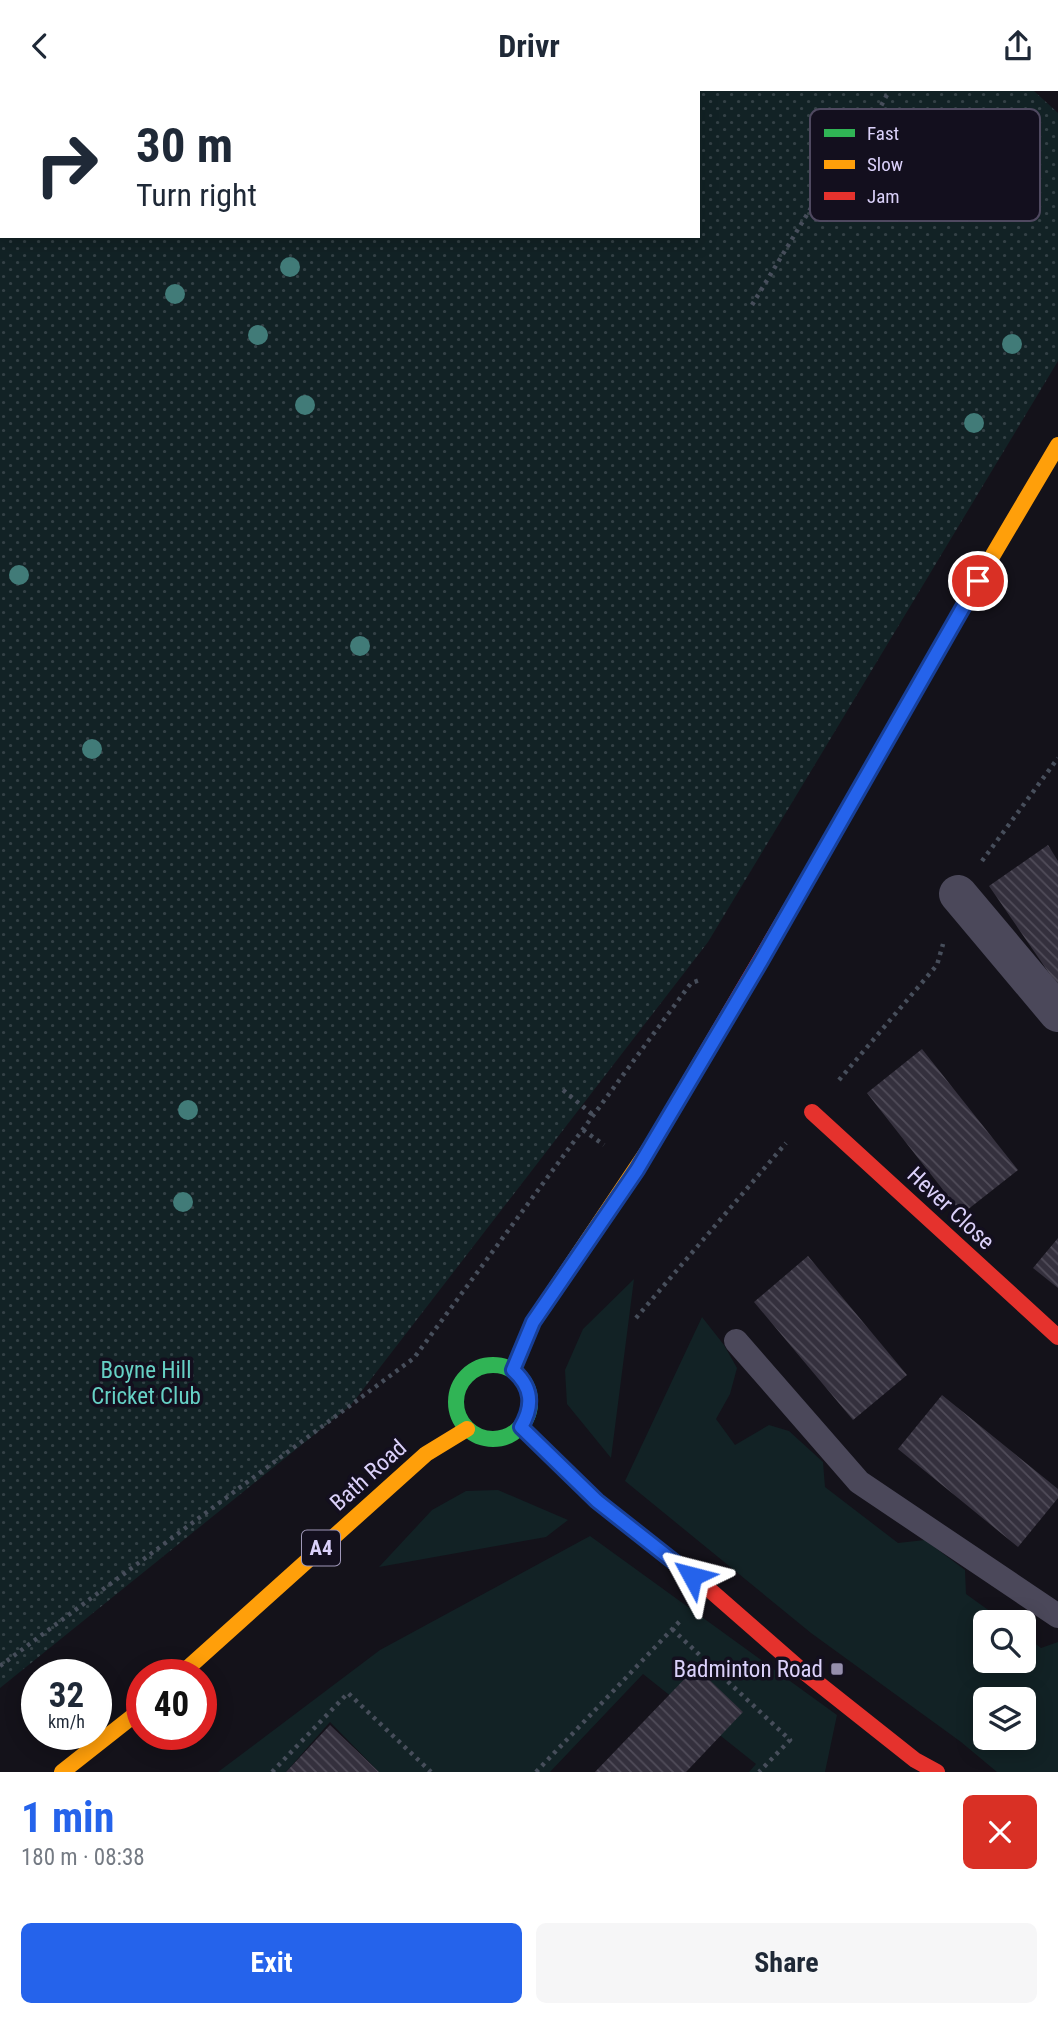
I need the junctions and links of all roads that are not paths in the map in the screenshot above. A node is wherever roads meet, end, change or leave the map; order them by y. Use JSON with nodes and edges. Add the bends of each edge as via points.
{"nodes":[{"id":1,"x":1058,"y":445,"type":"edge"},
{"id":2,"x":958,"y":894,"type":"road end"},
{"id":3,"x":1058,"y":1013,"type":"edge"},
{"id":4,"x":812,"y":1112,"type":"road end"},
{"id":5,"x":1058,"y":1337,"type":"edge"},
{"id":6,"x":736,"y":1341,"type":"dead end"},
{"id":7,"x":513,"y":1370,"type":"junction"},
{"id":8,"x":521,"y":1427,"type":"junction"},
{"id":9,"x":467,"y":1429,"type":"junction"},
{"id":10,"x":1058,"y":1616,"type":"edge"},
{"id":11,"x":198,"y":1659,"type":"edge"},
{"id":12,"x":126,"y":1722,"type":"edge"},
{"id":13,"x":919,"y":1768,"type":"edge"},
{"id":14,"x":62,"y":1772,"type":"edge"}],
"edges":[{"from":1,"to":7,"type":"main road","via":[[637,1170],[533,1322]]},
{"from":2,"to":3,"type":"street"},
{"from":4,"to":5,"type":"main road","name":"Hever Close"},
{"from":6,"to":10,"type":"lane","via":[[859,1482]]},
{"from":7,"to":8,"type":"main road","via":[[523,1379],[531,1403]]},
{"from":7,"to":9,"type":"main road","via":[[490,1364],[467,1374],[456,1395],[456,1408]]},
{"from":8,"to":9,"type":"main road","via":[[512,1435],[489,1440]]},
{"from":8,"to":13,"type":"main road","via":[[597,1501]]},
{"from":9,"to":11,"type":"main road","name":"Bath Road","number":"A4","via":[[426,1454]]},
{"from":12,"to":14,"type":"main road"}]}
